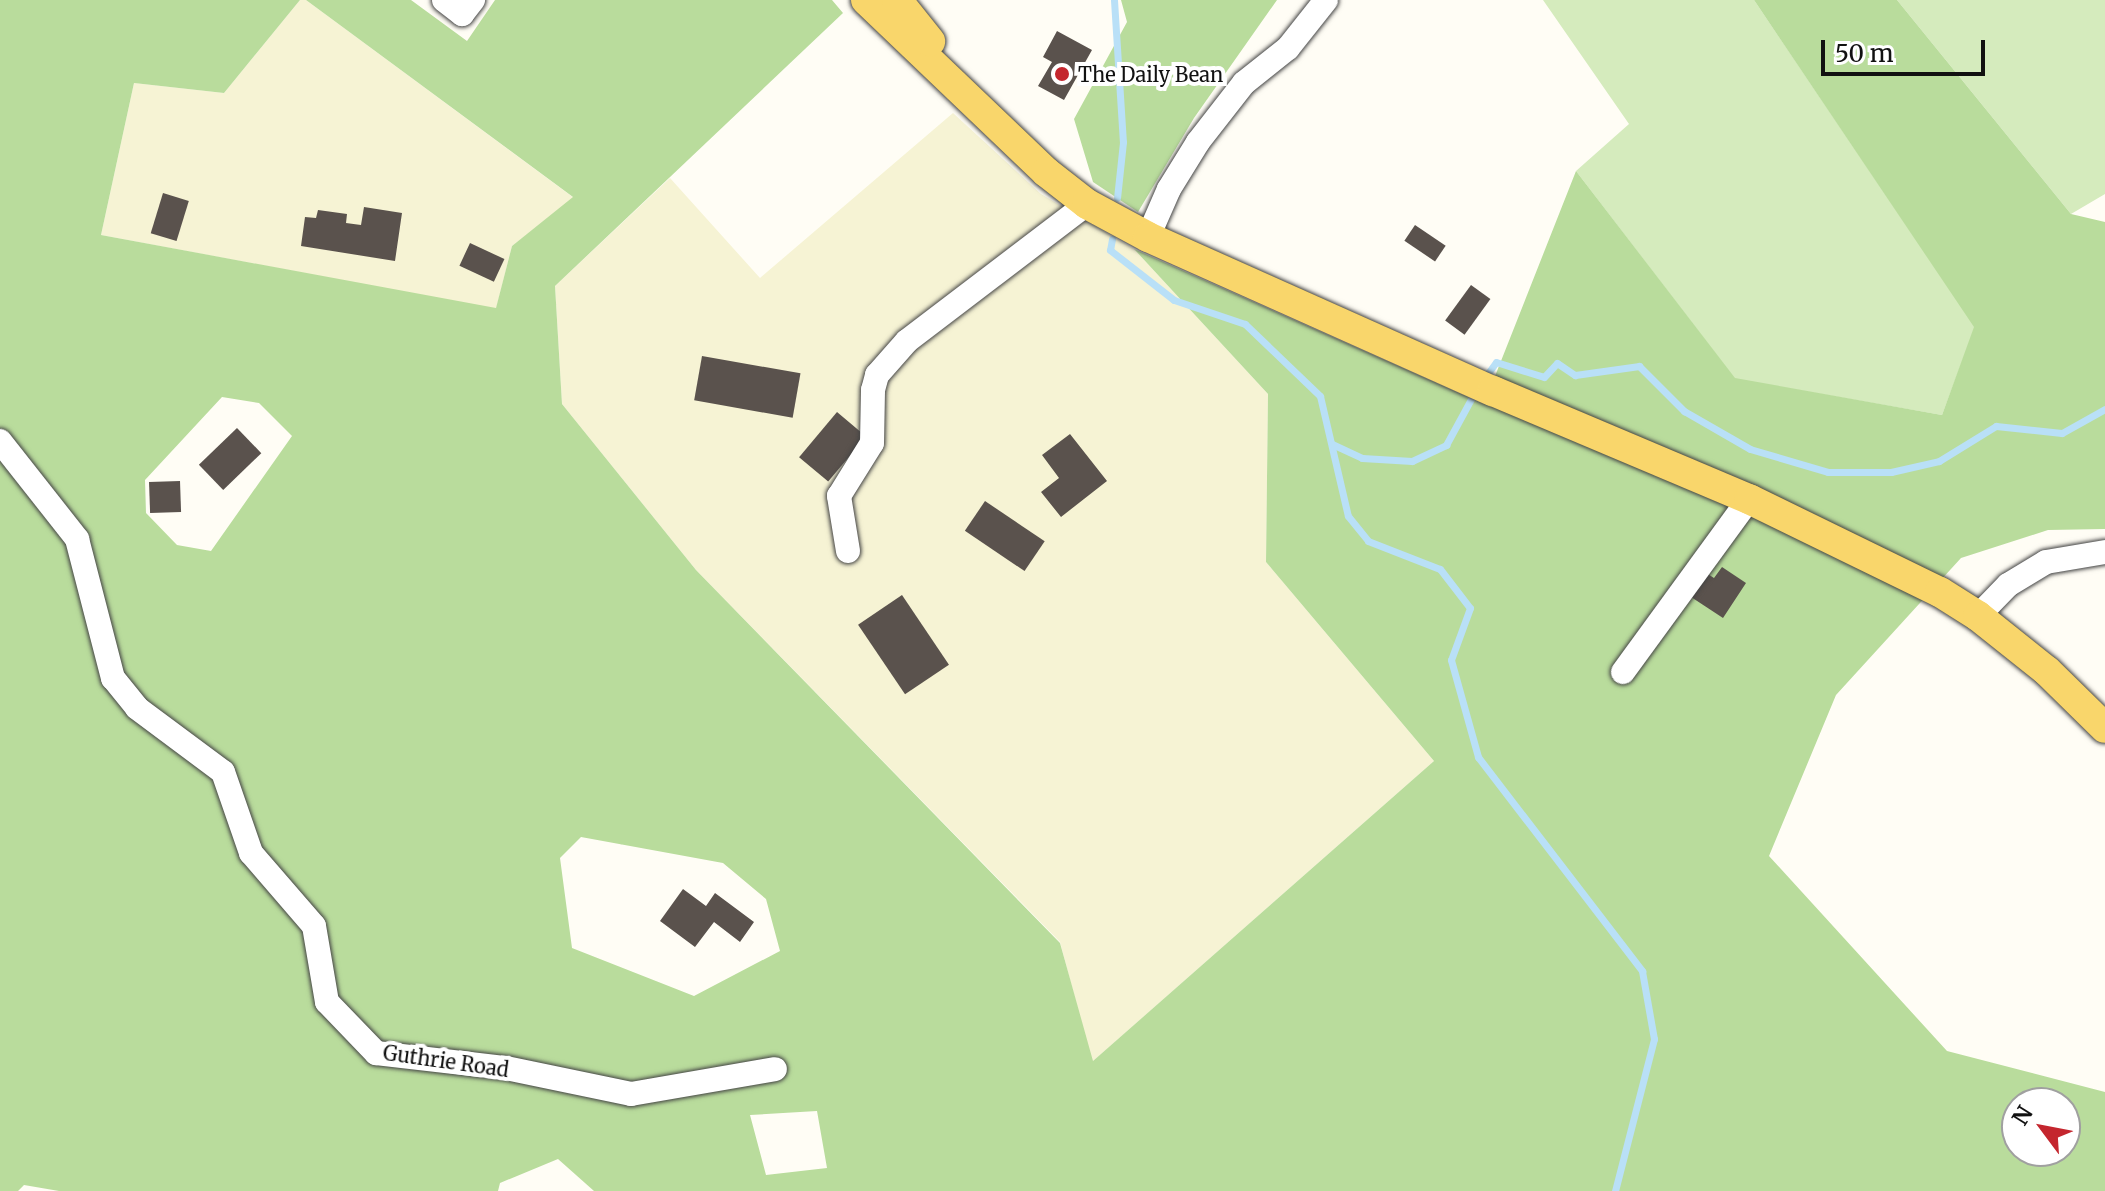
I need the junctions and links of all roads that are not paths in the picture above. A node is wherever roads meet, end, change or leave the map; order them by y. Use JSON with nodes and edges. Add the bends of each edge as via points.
{"nodes":[{"id":1,"x":444,"y":0,"type":"edge"},
{"id":2,"x":473,"y":0,"type":"edge"},
{"id":3,"x":1326,"y":0,"type":"edge"},
{"id":4,"x":881,"y":3,"type":"edge"},
{"id":5,"x":1087,"y":204,"type":"junction"},
{"id":6,"x":1148,"y":237,"type":"junction"},
{"id":7,"x":0,"y":441,"type":"edge"},
{"id":8,"x":1749,"y":499,"type":"junction"},
{"id":9,"x":848,"y":551,"type":"dead end"},
{"id":10,"x":2105,"y":552,"type":"edge"},
{"id":11,"x":1978,"y":616,"type":"junction"},
{"id":12,"x":1623,"y":672,"type":"dead end"},
{"id":13,"x":2105,"y":728,"type":"edge"},
{"id":14,"x":775,"y":1069,"type":"dead end"}],
"edges":[{"from":1,"to":2,"type":"street","via":[[462,14]]},
{"from":3,"to":6,"type":"street","via":[[1288,48],[1244,83],[1198,142]]},
{"from":4,"to":5,"type":"main road","via":[[1001,130]]},
{"from":5,"to":6,"type":"main road"},
{"from":5,"to":9,"type":"street","via":[[907,341],[877,375],[872,443],[839,496]]},
{"from":6,"to":8,"type":"main road"},
{"from":7,"to":14,"type":"street","name":"Guthrie Road","via":[[77,539],[113,678],[137,708],[223,772],[251,853],[314,926],[327,1002],[376,1053],[506,1068],[631,1094]]},
{"from":8,"to":11,"type":"main road","via":[[1940,592]]},
{"from":8,"to":12,"type":"street"},
{"from":10,"to":11,"type":"street","via":[[2046,562],[2008,585]]},
{"from":11,"to":13,"type":"main road","via":[[2047,671]]}]}
